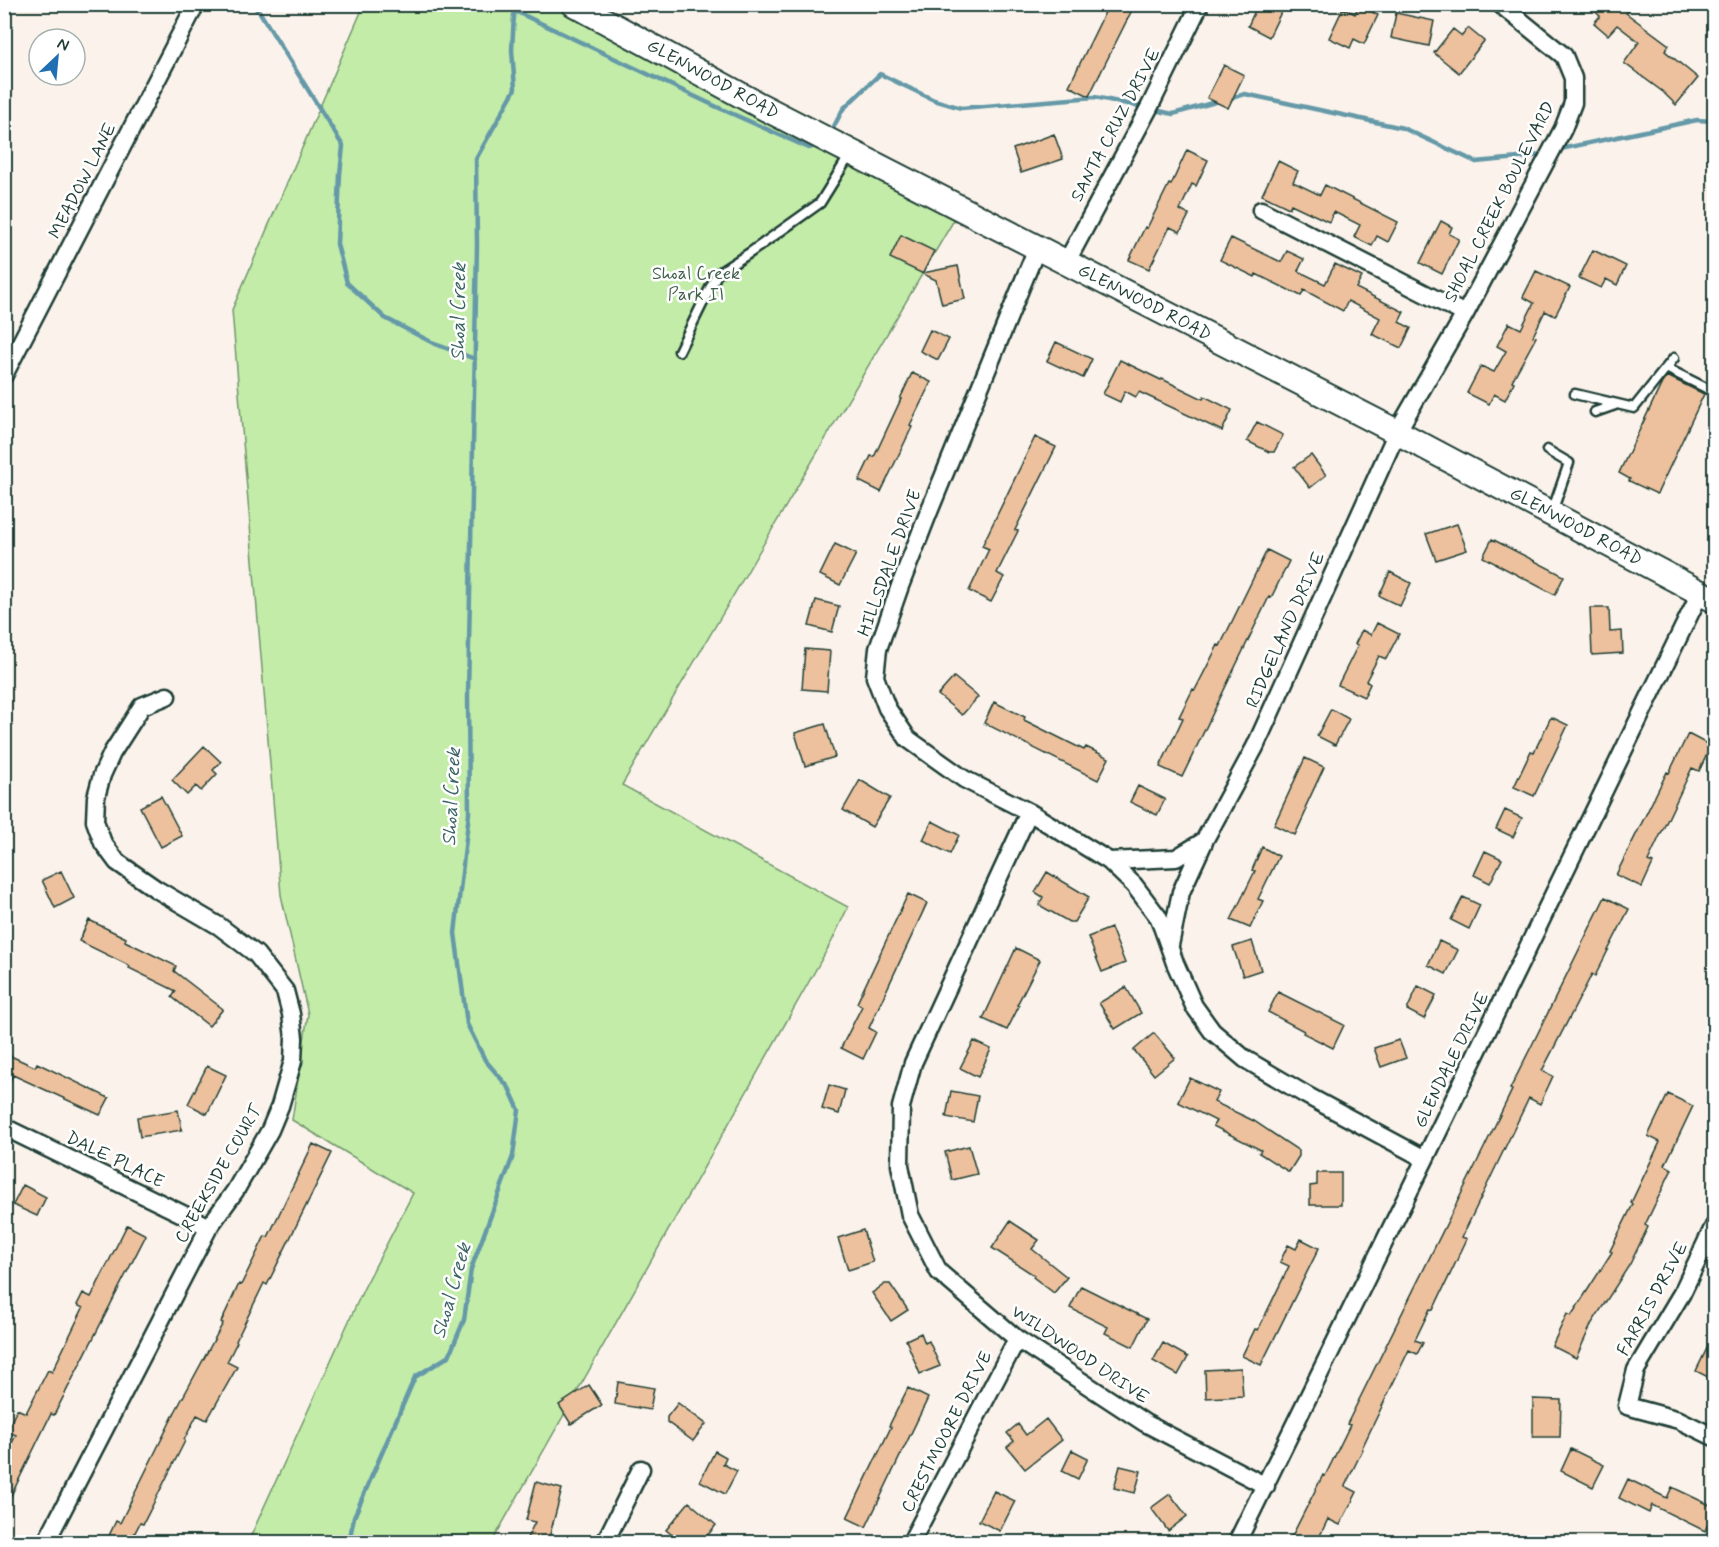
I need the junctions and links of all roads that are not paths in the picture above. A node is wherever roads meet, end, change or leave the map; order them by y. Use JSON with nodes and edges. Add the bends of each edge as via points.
{"nodes":[{"id":1,"x":196,"y":4,"type":"edge"},
{"id":2,"x":574,"y":4,"type":"edge"},
{"id":3,"x":1200,"y":4,"type":"edge"},
{"id":4,"x":1500,"y":4,"type":"edge"},
{"id":5,"x":851,"y":153,"type":"junction"},
{"id":6,"x":1261,"y":210,"type":"dead end"},
{"id":7,"x":1037,"y":248,"type":"junction"},
{"id":8,"x":1066,"y":263,"type":"junction"},
{"id":9,"x":1465,"y":314,"type":"junction"},
{"id":10,"x":679,"y":351,"type":"dead end"},
{"id":11,"x":1674,"y":358,"type":"dead end"},
{"id":12,"x":1666,"y":368,"type":"junction"},
{"id":13,"x":4,"y":375,"type":"edge"},
{"id":14,"x":1710,"y":390,"type":"dead end"},
{"id":15,"x":1575,"y":394,"type":"dead end"},
{"id":16,"x":1616,"y":405,"type":"junction"},
{"id":17,"x":1595,"y":412,"type":"dead end"},
{"id":18,"x":1397,"y":432,"type":"junction"},
{"id":19,"x":1547,"y":450,"type":"dead end"},
{"id":20,"x":1551,"y":514,"type":"junction"},
{"id":21,"x":1707,"y":596,"type":"edge"},
{"id":22,"x":167,"y":696,"type":"dead end"},
{"id":23,"x":1029,"y":812,"type":"junction"},
{"id":24,"x":1204,"y":841,"type":"junction"},
{"id":25,"x":1109,"y":861,"type":"junction"},
{"id":26,"x":1170,"y":945,"type":"junction"},
{"id":27,"x":4,"y":1127,"type":"edge"},
{"id":28,"x":1425,"y":1159,"type":"junction"},
{"id":29,"x":1714,"y":1226,"type":"edge"},
{"id":30,"x":209,"y":1227,"type":"junction"},
{"id":31,"x":1017,"y":1339,"type":"junction"},
{"id":32,"x":1714,"y":1437,"type":"edge"},
{"id":33,"x":641,"y":1469,"type":"dead end"},
{"id":34,"x":1266,"y":1486,"type":"junction"},
{"id":35,"x":46,"y":1542,"type":"edge"},
{"id":36,"x":605,"y":1542,"type":"edge"},
{"id":37,"x":911,"y":1542,"type":"edge"},
{"id":38,"x":1237,"y":1542,"type":"edge"}],
"edges":[{"from":1,"to":13,"type":"street","name":"MEADOW LANE"},
{"from":2,"to":5,"type":"main road","name":"GLENWOOD ROAD"},
{"from":3,"to":8,"type":"street","name":"SANTA CRUZ DRIVE"},
{"from":4,"to":9,"type":"street","name":"SHOAL CREEK BOULEVARD","via":[[1564,56],[1573,78],[1573,103]]},
{"from":5,"to":7,"type":"main road","name":"GLENWOOD ROAD"},
{"from":5,"to":10,"type":"lane","via":[[820,202],[717,274]]},
{"from":6,"to":9,"type":"street"},
{"from":7,"to":8,"type":"main road","name":"GLENWOOD ROAD"},
{"from":7,"to":23,"type":"street","name":"HILLSDALE DRIVE","via":[[900,586],[878,649],[875,677],[887,708],[908,739],[964,779]]},
{"from":8,"to":18,"type":"main road","name":"GLENWOOD ROAD"},
{"from":9,"to":18,"type":"street","name":"SHOAL CREEK BOULEVARD"},
{"from":11,"to":12,"type":"lane"},
{"from":12,"to":14,"type":"lane"},
{"from":12,"to":16,"type":"lane","via":[[1634,408]]},
{"from":15,"to":16,"type":"lane"},
{"from":16,"to":17,"type":"lane"},
{"from":18,"to":20,"type":"main road","name":"GLENWOOD ROAD"},
{"from":18,"to":24,"type":"street","name":"RIDGELAND DRIVE","via":[[1255,747]]},
{"from":19,"to":20,"type":"lane","via":[[1569,463]]},
{"from":20,"to":21,"type":"main road","name":"GLENWOOD ROAD"},
{"from":21,"to":28,"type":"street","name":"GLENDALE DRIVE"},
{"from":22,"to":30,"type":"street","name":"CREEKSIDE COURT","via":[[142,706],[112,753],[96,797],[95,821],[117,862],[256,954],[285,991],[294,1038],[293,1061],[270,1130]]},
{"from":23,"to":25,"type":"street","name":"HILLSDALE DRIVE"},
{"from":23,"to":31,"type":"street","name":"WILDWOOD DRIVE","via":[[912,1063],[901,1107],[900,1165],[910,1215],[939,1272]]},
{"from":24,"to":25,"type":"street","via":[[1176,858]]},
{"from":24,"to":26,"type":"street","name":"RIDGELAND DRIVE","via":[[1181,892]]},
{"from":25,"to":26,"type":"street","via":[[1159,918]]},
{"from":26,"to":28,"type":"street","via":[[1194,1006],[1212,1031],[1245,1059]]},
{"from":27,"to":30,"type":"street","name":"DALE PLACE"},
{"from":28,"to":34,"type":"street","name":"GLENDALE DRIVE"},
{"from":29,"to":32,"type":"street","name":"FARRIS DRIVE","via":[[1682,1293],[1636,1370],[1626,1406],[1679,1420]]},
{"from":30,"to":35,"type":"street","name":"CREEKSIDE COURT"},
{"from":31,"to":34,"type":"street","name":"WILDWOOD DRIVE","via":[[1144,1423]]},
{"from":31,"to":37,"type":"street","name":"CRESTMOORE DRIVE"},
{"from":33,"to":36,"type":"street"},
{"from":34,"to":38,"type":"street","name":"GLENDALE DRIVE"}]}
